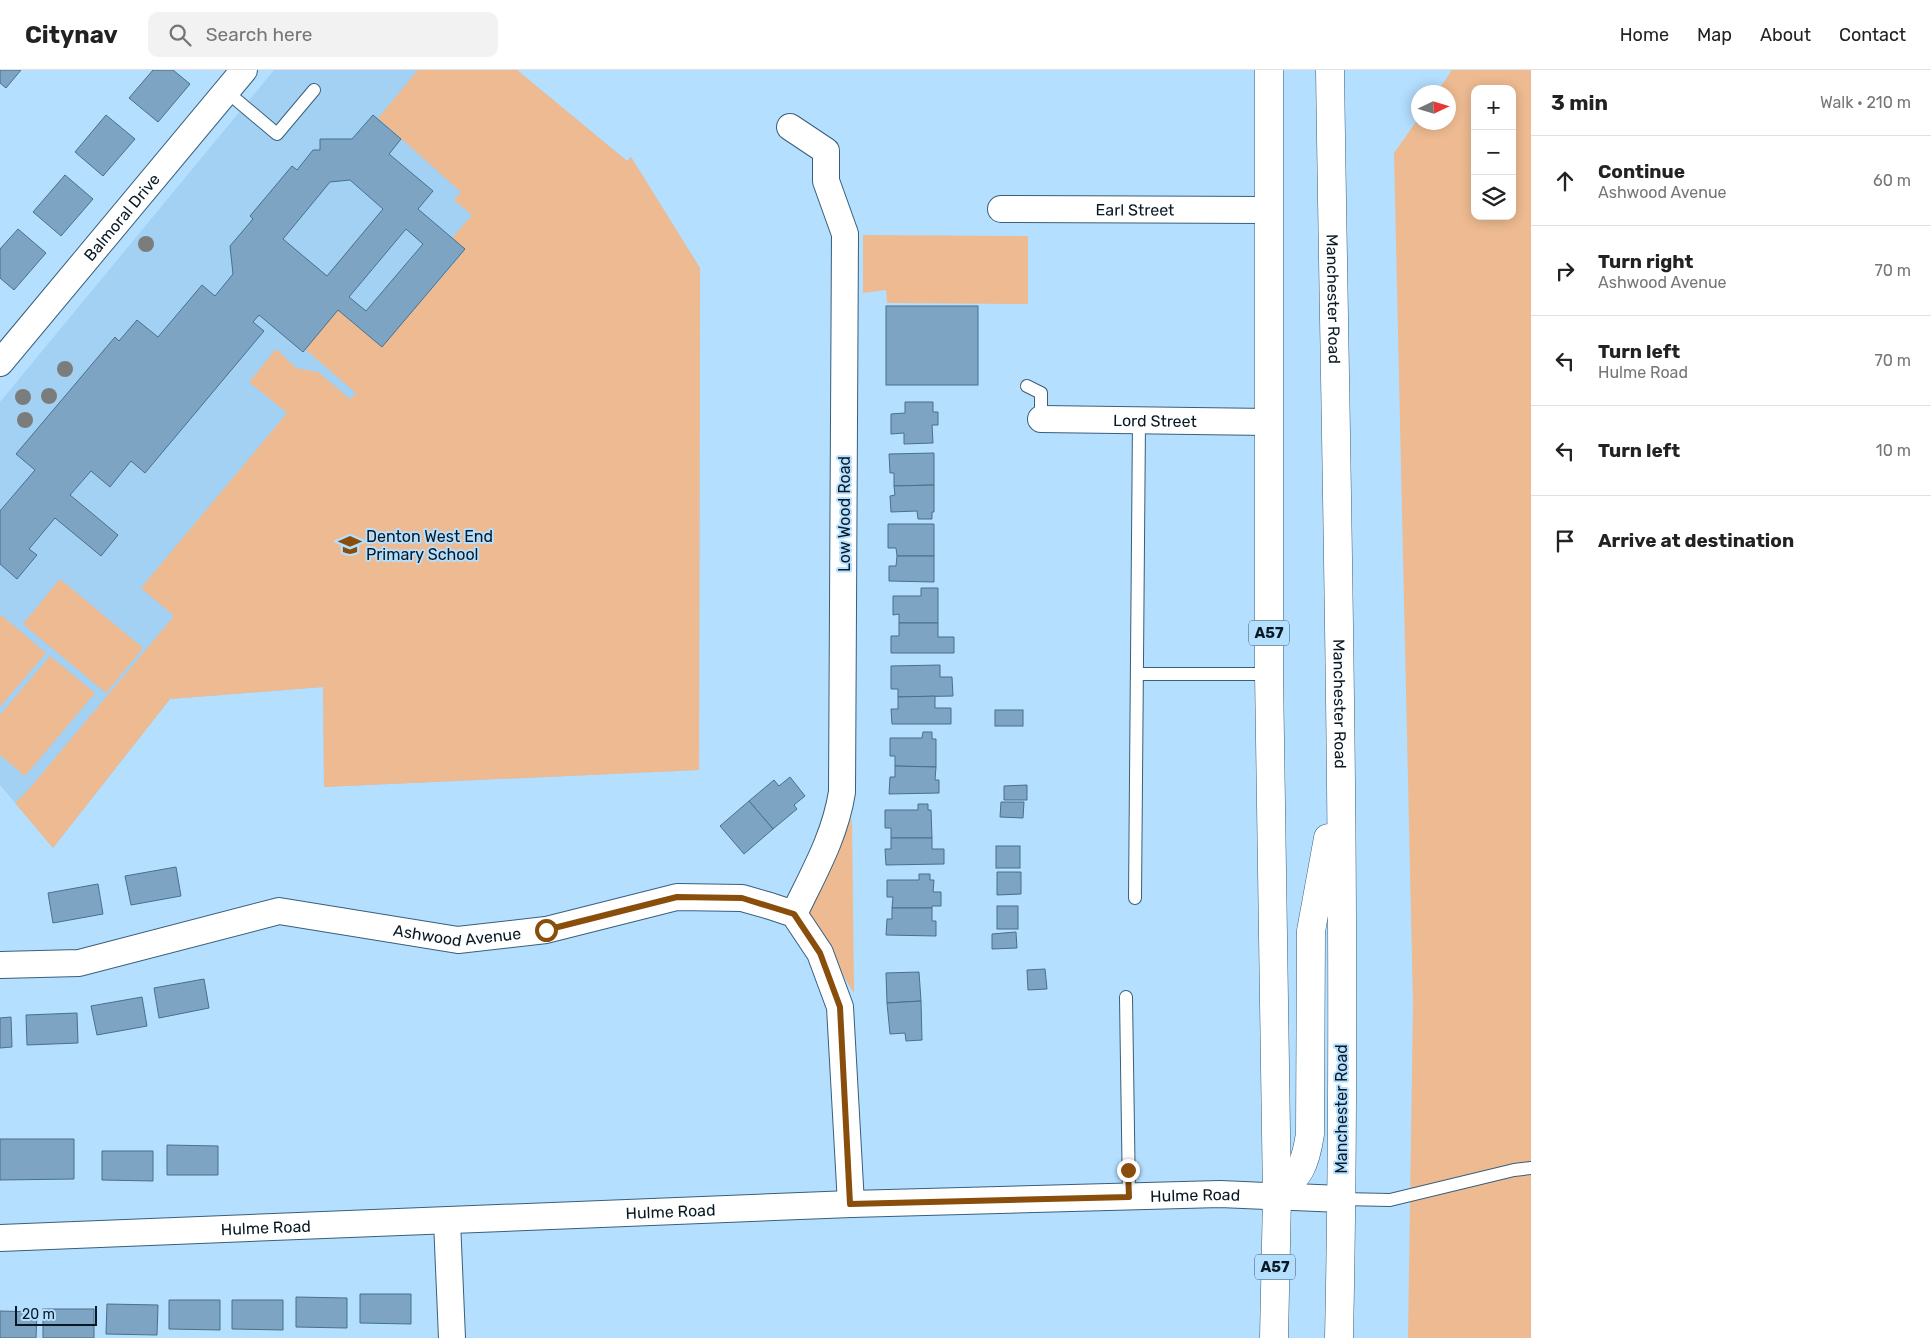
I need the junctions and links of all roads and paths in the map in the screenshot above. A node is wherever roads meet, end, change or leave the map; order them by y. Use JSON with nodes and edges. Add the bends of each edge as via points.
{"nodes":[{"id":1,"x":244,"y":70,"type":"edge"},
{"id":2,"x":1269,"y":70,"type":"edge"},
{"id":3,"x":1330,"y":70,"type":"edge"},
{"id":4,"x":314,"y":90,"type":"dead end"},
{"id":5,"x":226,"y":91,"type":"junction"},
{"id":6,"x":790,"y":127,"type":"dead end"},
{"id":7,"x":1001,"y":209,"type":"dead end"},
{"id":8,"x":1268,"y":210,"type":"junction"},
{"id":9,"x":0,"y":363,"type":"edge"},
{"id":10,"x":1027,"y":386,"type":"dead end"},
{"id":11,"x":1041,"y":419,"type":"joint"},
{"id":12,"x":1139,"y":421,"type":"junction"},
{"id":13,"x":1269,"y":422,"type":"junction"},
{"id":14,"x":1137,"y":674,"type":"junction"},
{"id":15,"x":1269,"y":674,"type":"junction"},
{"id":16,"x":1340,"y":771,"type":"junction"},
{"id":17,"x":1135,"y":898,"type":"dead end"},
{"id":18,"x":794,"y":914,"type":"junction"},
{"id":19,"x":0,"y":965,"type":"edge"},
{"id":20,"x":1126,"y":997,"type":"dead end"},
{"id":21,"x":1531,"y":1168,"type":"edge"},
{"id":22,"x":1129,"y":1197,"type":"junction"},
{"id":23,"x":1277,"y":1197,"type":"junction"},
{"id":24,"x":1342,"y":1199,"type":"junction"},
{"id":25,"x":850,"y":1204,"type":"junction"},
{"id":26,"x":447,"y":1221,"type":"junction"},
{"id":27,"x":0,"y":1238,"type":"edge"},
{"id":28,"x":452,"y":1338,"type":"edge"},
{"id":29,"x":1274,"y":1338,"type":"edge"},
{"id":30,"x":1339,"y":1338,"type":"edge"}],
"edges":[{"from":1,"to":5,"type":"street","name":"Balmoral Drive"},
{"from":2,"to":8,"type":"highway","number":"A57"},
{"from":3,"to":16,"type":"highway","name":"Manchester Road"},
{"from":4,"to":5,"type":"lane","via":[[277,134]]},
{"from":5,"to":9,"type":"street","name":"Balmoral Drive"},
{"from":6,"to":18,"type":"street","name":"Low Wood Road","via":[[826,151],[826,181],[845,234],[842,792],[830,840]]},
{"from":7,"to":8,"type":"street","name":"Earl Street"},
{"from":8,"to":13,"type":"highway","number":"A57"},
{"from":10,"to":11,"type":"lane","via":[[1041,393]]},
{"from":11,"to":12,"type":"street","name":"Lord Street"},
{"from":12,"to":13,"type":"street","name":"Lord Street"},
{"from":12,"to":14,"type":"lane"},
{"from":13,"to":15,"type":"highway","number":"A57"},
{"from":14,"to":15,"type":"lane"},
{"from":14,"to":17,"type":"lane"},
{"from":15,"to":23,"type":"highway","number":"A57"},
{"from":16,"to":23,"type":"highway","via":[[1311,931],[1308,1149],[1300,1173]]},
{"from":16,"to":24,"type":"highway","name":"Manchester Road"},
{"from":18,"to":19,"type":"street","name":"Ashwood Avenue","via":[[742,898],[677,897],[546,930],[458,940],[279,911],[79,962]]},
{"from":18,"to":25,"type":"street","via":[[820,953],[840,1007]]},
{"from":20,"to":22,"type":"lane"},
{"from":21,"to":24,"type":"lane","via":[[1390,1200]]},
{"from":22,"to":23,"type":"street","name":"Hulme Road","via":[[1220,1194]]},
{"from":22,"to":25,"type":"street","name":"Hulme Road"},
{"from":23,"to":24,"type":"street","name":"Hulme Road"},
{"from":23,"to":29,"type":"highway","number":"A57"},
{"from":24,"to":30,"type":"highway","name":"Manchester Road"},
{"from":25,"to":26,"type":"street","name":"Hulme Road"},
{"from":26,"to":27,"type":"street","name":"Hulme Road"},
{"from":26,"to":28,"type":"street"}]}
